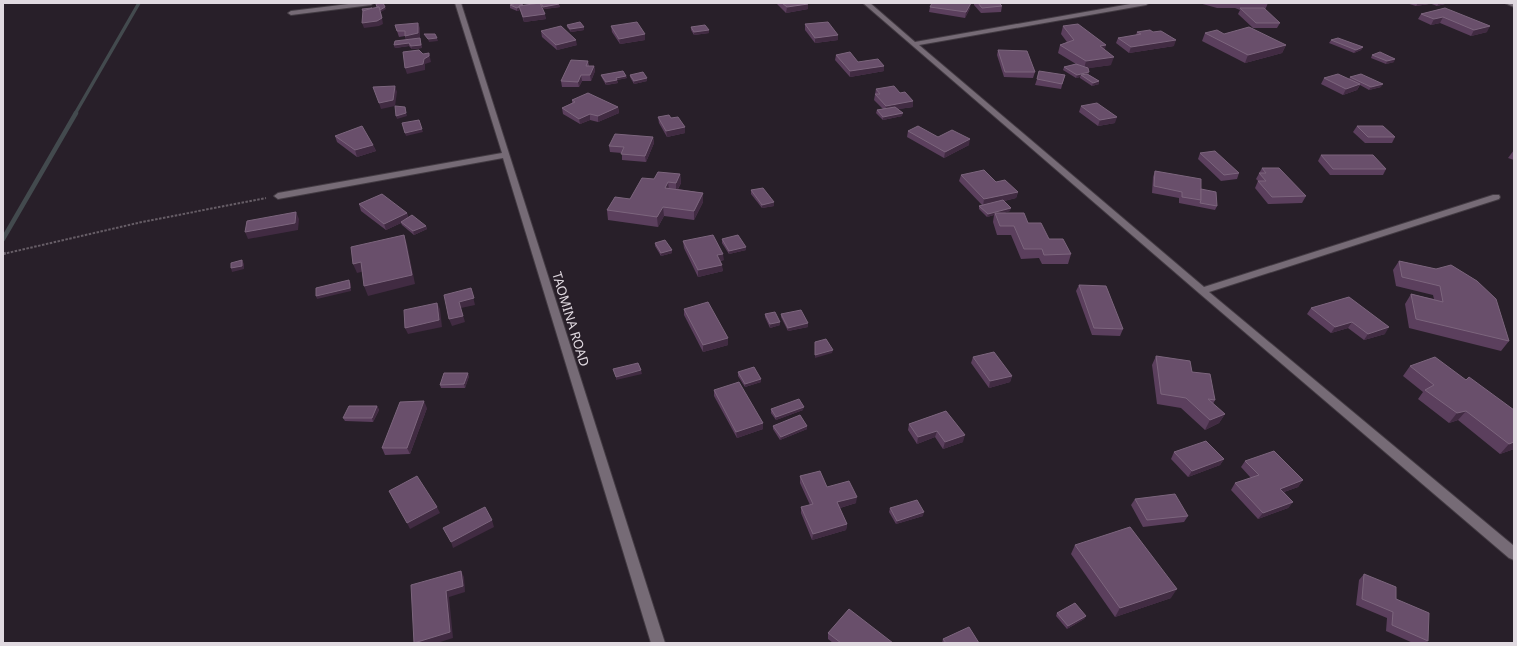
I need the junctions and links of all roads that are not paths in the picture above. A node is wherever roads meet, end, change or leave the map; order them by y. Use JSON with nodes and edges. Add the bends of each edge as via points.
{"nodes":[{"id":1,"x":371,"y":3,"type":"edge"},
{"id":2,"x":458,"y":3,"type":"edge"},
{"id":3,"x":866,"y":3,"type":"edge"},
{"id":4,"x":1146,"y":3,"type":"edge"},
{"id":5,"x":1508,"y":3,"type":"edge"},
{"id":6,"x":1514,"y":6,"type":"edge"},
{"id":7,"x":291,"y":13,"type":"dead end"},
{"id":8,"x":914,"y":44,"type":"junction"},
{"id":9,"x":506,"y":155,"type":"junction"},
{"id":10,"x":278,"y":196,"type":"road end"},
{"id":11,"x":1496,"y":197,"type":"dead end"},
{"id":12,"x":1202,"y":291,"type":"junction"},
{"id":13,"x":1514,"y":554,"type":"edge"},
{"id":14,"x":658,"y":643,"type":"edge"}],
"edges":[{"from":1,"to":7,"type":"street"},
{"from":2,"to":9,"type":"street","name":"TAOMINA ROAD"},
{"from":3,"to":8,"type":"street"},
{"from":4,"to":8,"type":"street"},
{"from":5,"to":6,"type":"street"},
{"from":8,"to":12,"type":"street"},
{"from":9,"to":10,"type":"street"},
{"from":9,"to":14,"type":"street","name":"TAOMINA ROAD"},
{"from":11,"to":12,"type":"street"},
{"from":12,"to":13,"type":"street"}]}
